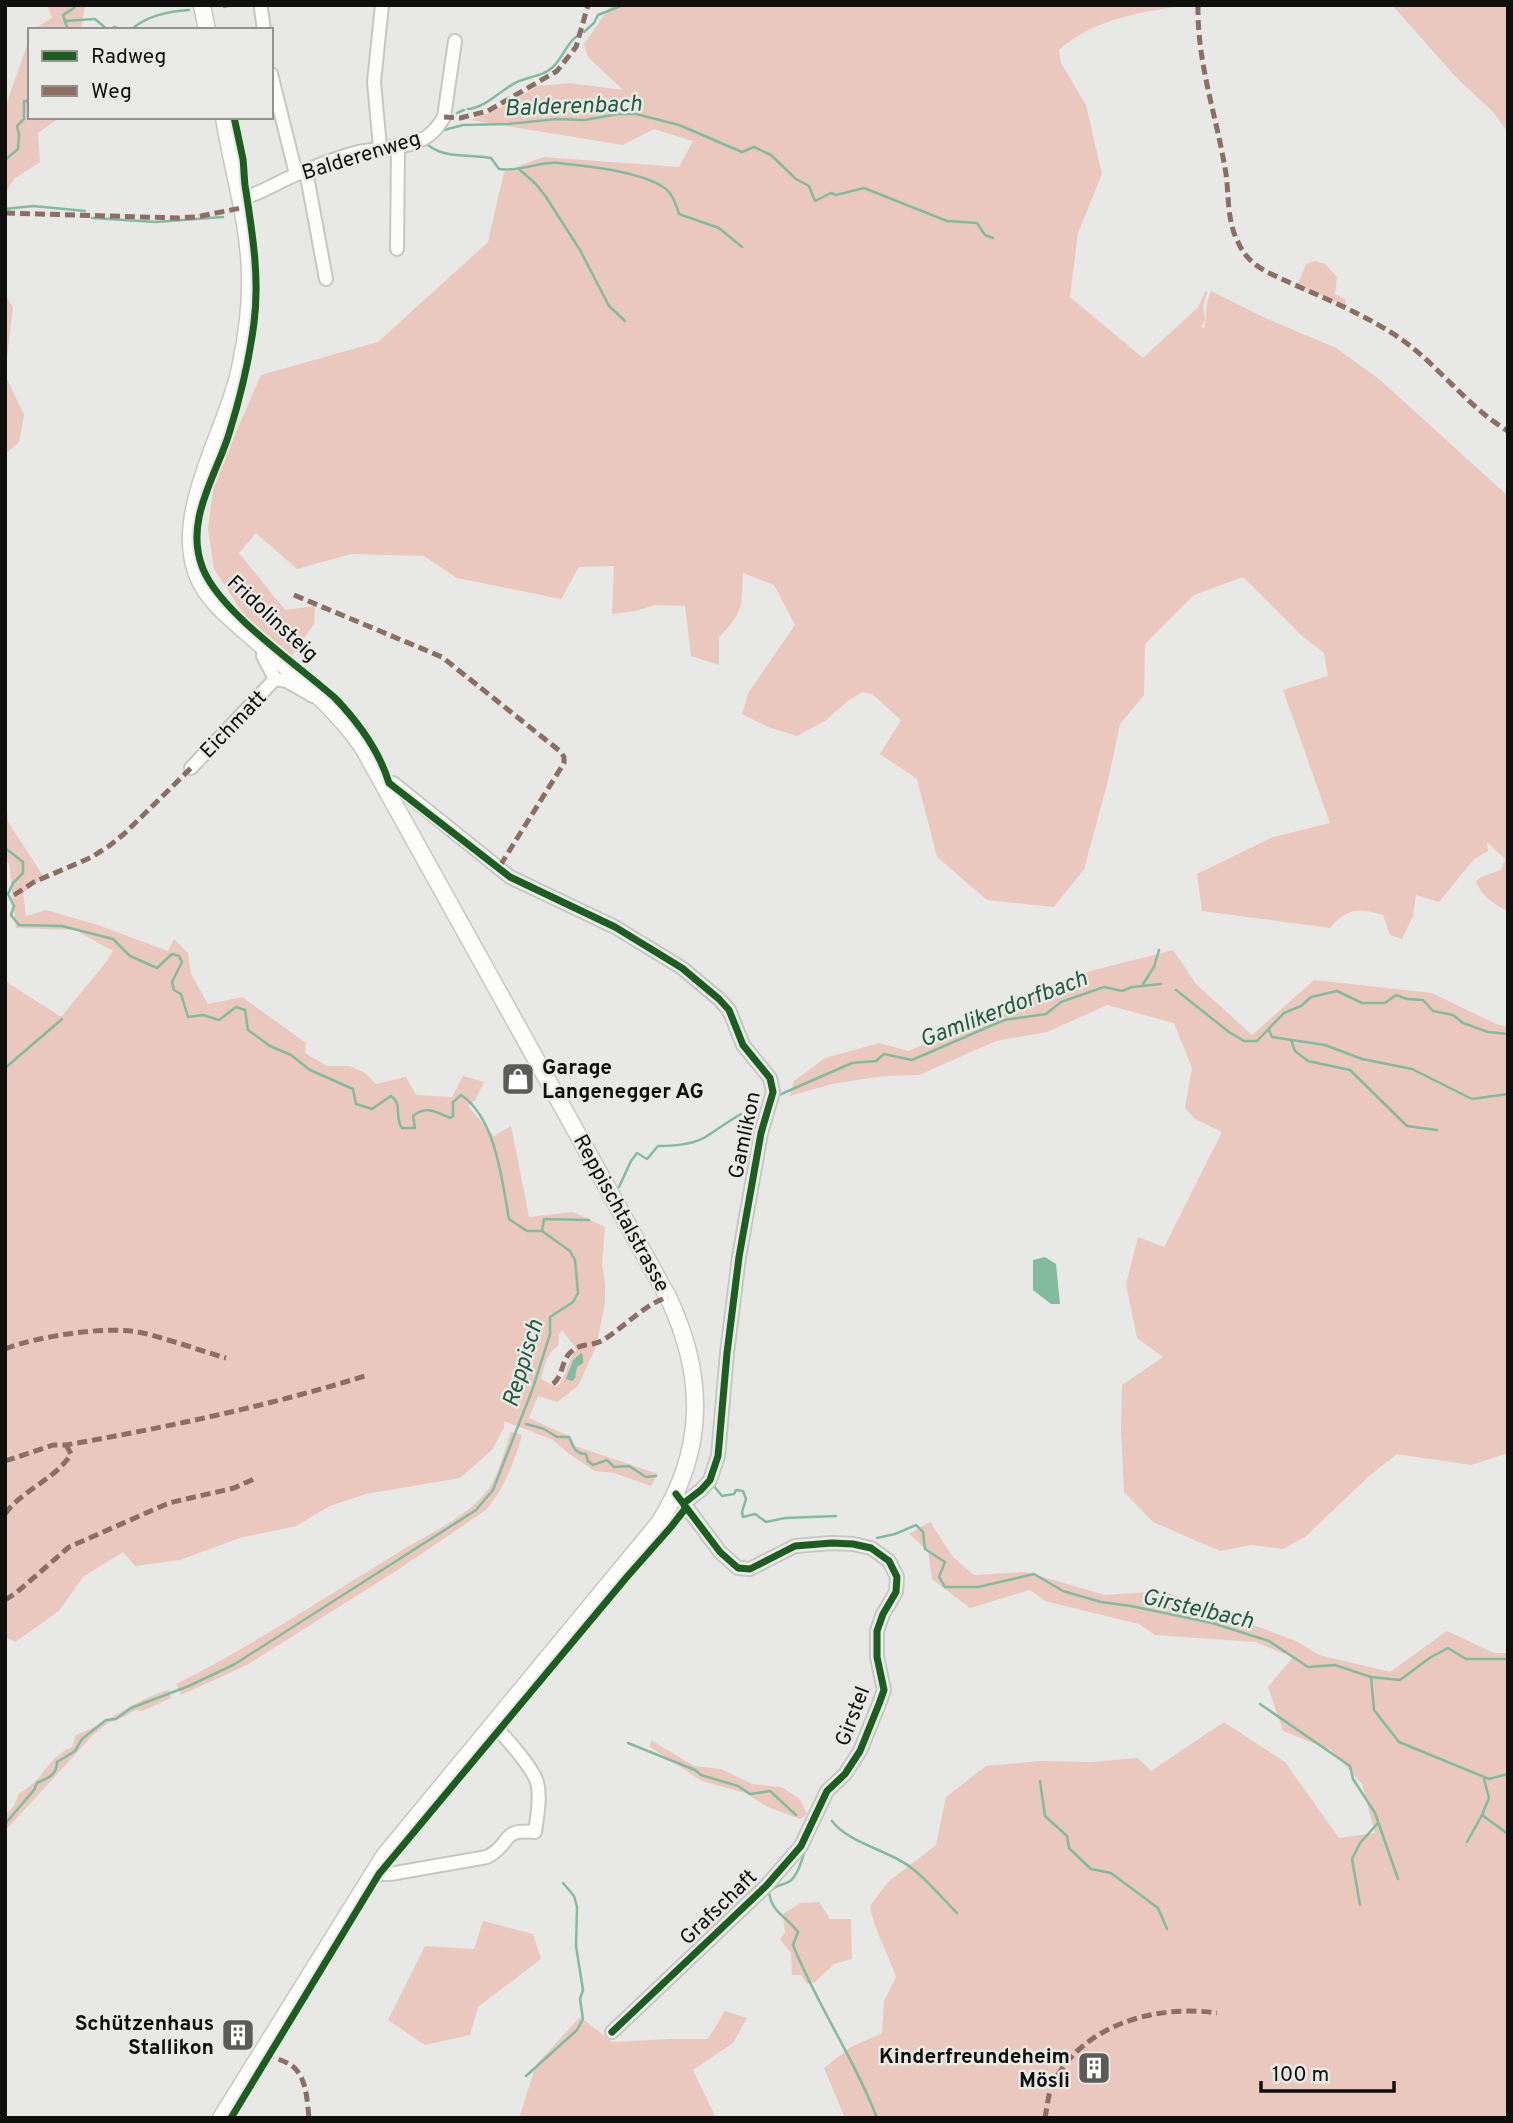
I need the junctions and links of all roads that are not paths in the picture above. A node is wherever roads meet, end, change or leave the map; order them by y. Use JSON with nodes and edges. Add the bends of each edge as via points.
{"nodes":[{"id":1,"x":202,"y":5,"type":"edge"},
{"id":2,"x":382,"y":5,"type":"edge"},
{"id":3,"x":261,"y":9,"type":"dead end"},
{"id":4,"x":207,"y":28,"type":"edge"},
{"id":5,"x":264,"y":28,"type":"edge"},
{"id":6,"x":455,"y":41,"type":"dead end"},
{"id":7,"x":273,"y":81,"type":"edge"},
{"id":8,"x":224,"y":119,"type":"edge"},
{"id":9,"x":398,"y":146,"type":"junction"},
{"id":10,"x":380,"y":147,"type":"junction"},
{"id":11,"x":301,"y":173,"type":"junction"},
{"id":12,"x":240,"y":199,"type":"junction"},
{"id":13,"x":397,"y":249,"type":"dead end"},
{"id":14,"x":327,"y":279,"type":"dead end"},
{"id":15,"x":264,"y":647,"type":"junction"},
{"id":16,"x":275,"y":679,"type":"junction"},
{"id":17,"x":322,"y":698,"type":"junction"},
{"id":18,"x":191,"y":768,"type":"dead end"},
{"id":19,"x":384,"y":785,"type":"junction"},
{"id":20,"x":680,"y":1498,"type":"junction"},
{"id":21,"x":493,"y":1725,"type":"junction"},
{"id":22,"x":827,"y":1791,"type":"joint"},
{"id":23,"x":371,"y":1874,"type":"junction"},
{"id":24,"x":612,"y":2032,"type":"dead end"},
{"id":25,"x":221,"y":2118,"type":"edge"}],
"edges":[{"from":1,"to":4,"type":"main road"},
{"from":2,"to":10,"type":"street","via":[[374,82]]},
{"from":3,"to":5,"type":"street"},
{"from":6,"to":9,"type":"street","name":"Balderenweg","via":[[444,117],[424,139]]},
{"from":7,"to":11,"type":"street"},
{"from":8,"to":12,"type":"main road","name":"Reppischtalstrasse"},
{"from":9,"to":10,"type":"street","name":"Balderenweg"},
{"from":9,"to":13,"type":"street"},
{"from":10,"to":11,"type":"street","name":"Balderenweg"},
{"from":11,"to":12,"type":"street","name":"Balderenweg"},
{"from":11,"to":14,"type":"street"},
{"from":12,"to":15,"type":"main road","name":"Reppischtalstrasse","via":[[250,274],[248,322],[238,380],[194,508],[189,539],[201,584],[228,616]]},
{"from":15,"to":16,"type":"street","name":"Eichmatt","via":[[263,656]]},
{"from":15,"to":17,"type":"main road","name":"Reppischtalstrasse"},
{"from":16,"to":17,"type":"street","name":"Eichmatt"},
{"from":16,"to":18,"type":"street","name":"Eichmatt"},
{"from":17,"to":19,"type":"main road","name":"Reppischtalstrasse","via":[[342,718]]},
{"from":19,"to":20,"type":"main road","name":"Reppischtalstrasse","via":[[680,1321],[693,1372],[696,1413]]},
{"from":19,"to":20,"type":"street","name":"Gamlikon","via":[[393,783],[510,877],[615,927],[682,968],[729,1010],[743,1045],[770,1078],[773,1092],[739,1256],[718,1456],[710,1480],[701,1490]]},
{"from":20,"to":21,"type":"main road","name":"Reppischtalstrasse"},
{"from":20,"to":22,"type":"street","name":"Girstel","via":[[720,1552],[738,1568],[750,1569],[794,1546],[832,1543],[871,1548],[889,1561],[897,1577],[896,1592],[877,1631],[884,1690],[860,1751]]},
{"from":21,"to":23,"type":"main road","name":"Reppischtalstrasse"},
{"from":21,"to":23,"type":"street","via":[[537,1782],[535,1832],[512,1833],[487,1857]]},
{"from":22,"to":24,"type":"street","name":"Grafschaft","via":[[801,1846],[766,1886]]},
{"from":23,"to":25,"type":"main road","name":"Reppischtalstrasse"}]}
